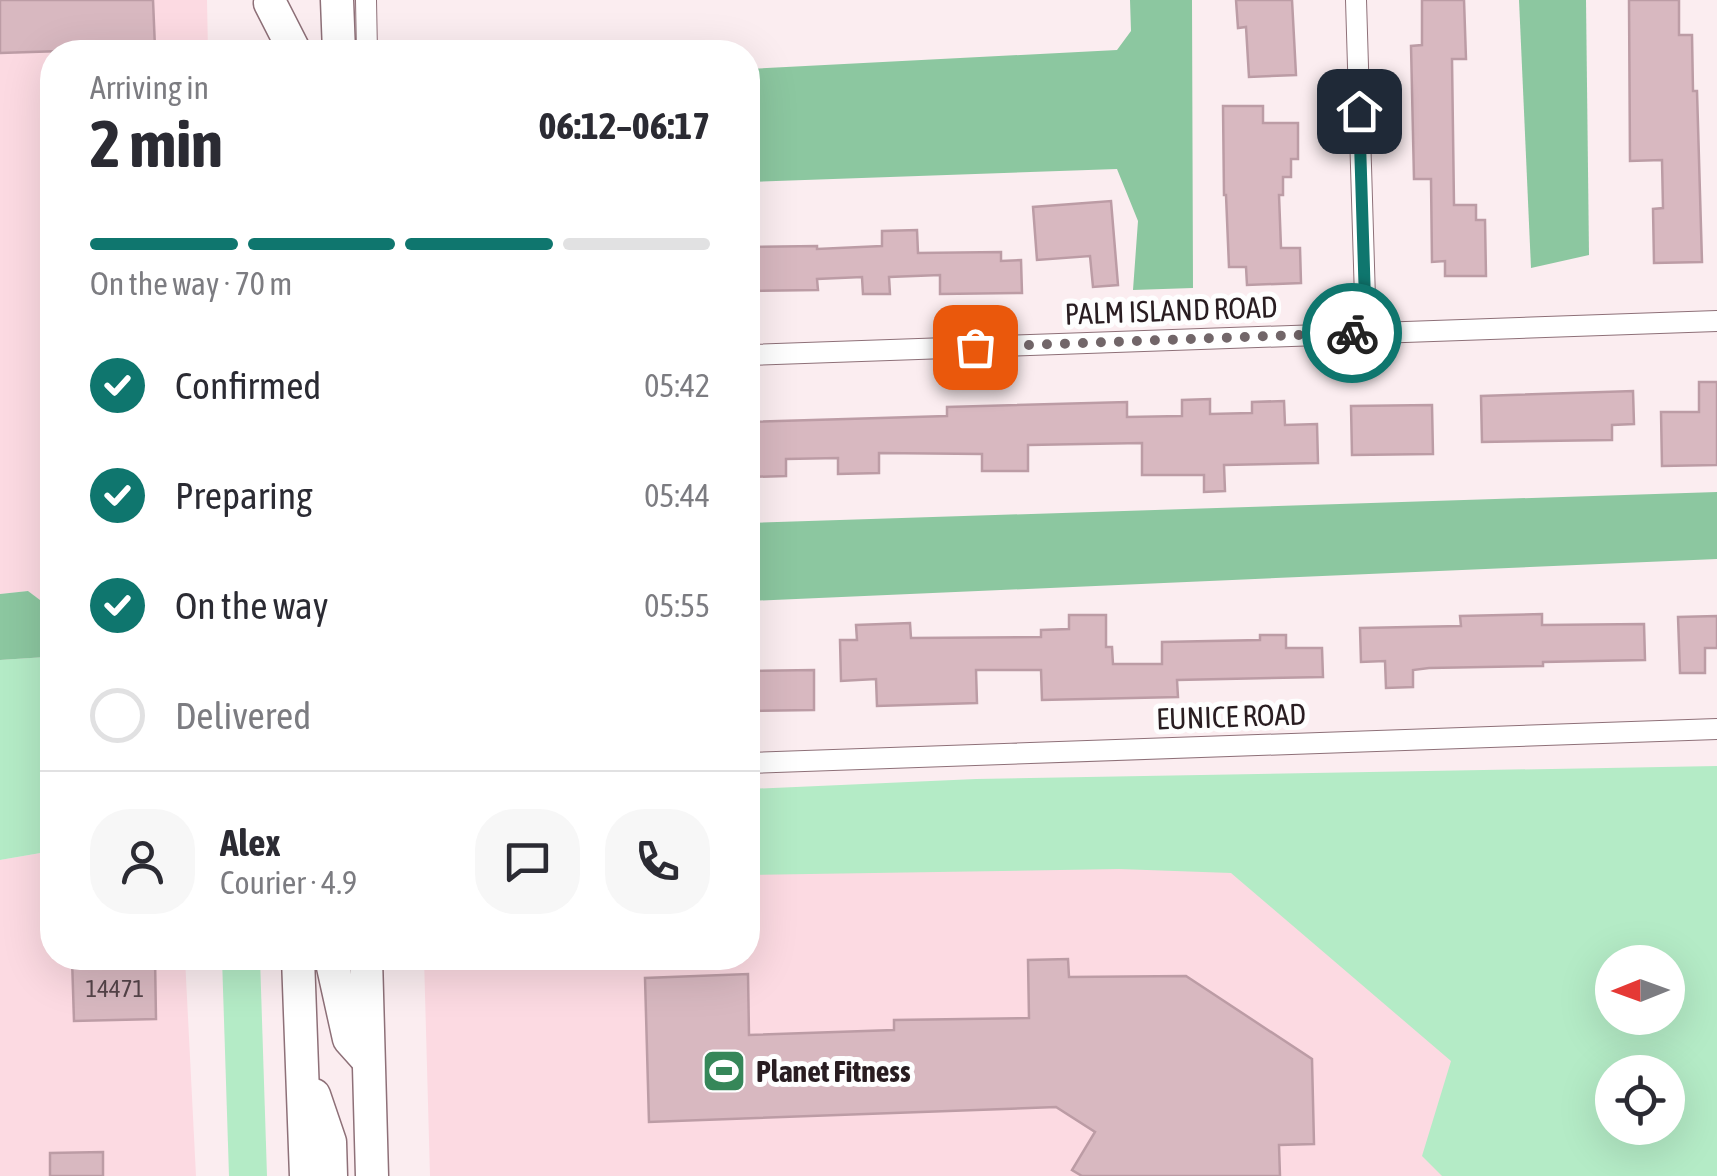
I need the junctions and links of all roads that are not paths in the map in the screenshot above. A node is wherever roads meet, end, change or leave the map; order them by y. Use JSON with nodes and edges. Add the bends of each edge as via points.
{"nodes":[{"id":1,"x":338,"y":0,"type":"edge"},
{"id":2,"x":366,"y":0,"type":"edge"},
{"id":3,"x":1356,"y":0,"type":"edge"},
{"id":4,"x":270,"y":2,"type":"edge"},
{"id":5,"x":271,"y":40,"type":"edge"},
{"id":6,"x":289,"y":40,"type":"edge"},
{"id":7,"x":339,"y":40,"type":"edge"},
{"id":8,"x":367,"y":40,"type":"edge"},
{"id":9,"x":1717,"y":321,"type":"edge"},
{"id":10,"x":1366,"y":332,"type":"junction"},
{"id":11,"x":760,"y":356,"type":"edge"},
{"id":12,"x":1717,"y":729,"type":"edge"},
{"id":13,"x":760,"y":764,"type":"edge"},
{"id":14,"x":298,"y":970,"type":"edge"},
{"id":15,"x":333,"y":970,"type":"edge"},
{"id":16,"x":367,"y":973,"type":"edge"},
{"id":17,"x":369,"y":1060,"type":"junction"},
{"id":18,"x":302,"y":1062,"type":"junction"},
{"id":19,"x":306,"y":1176,"type":"edge"},
{"id":20,"x":331,"y":1176,"type":"edge"},
{"id":21,"x":372,"y":1176,"type":"edge"}],
"edges":[{"from":1,"to":7,"type":"highway"},
{"from":2,"to":8,"type":"street"},
{"from":3,"to":10,"type":"street"},
{"from":4,"to":5,"type":"highway"},
{"from":4,"to":6,"type":"highway"},
{"from":9,"to":10,"type":"street","name":"PALM ISLAND ROAD"},
{"from":10,"to":11,"type":"street","name":"PALM ISLAND ROAD"},
{"from":12,"to":13,"type":"street","name":"EUNICE ROAD"},
{"from":14,"to":18,"type":"highway"},
{"from":15,"to":17,"type":"highway","via":[[348,1039]]},
{"from":16,"to":17,"type":"highway"},
{"from":17,"to":21,"type":"highway"},
{"from":18,"to":19,"type":"highway"},
{"from":18,"to":20,"type":"highway","via":[[330,1142]]}]}
